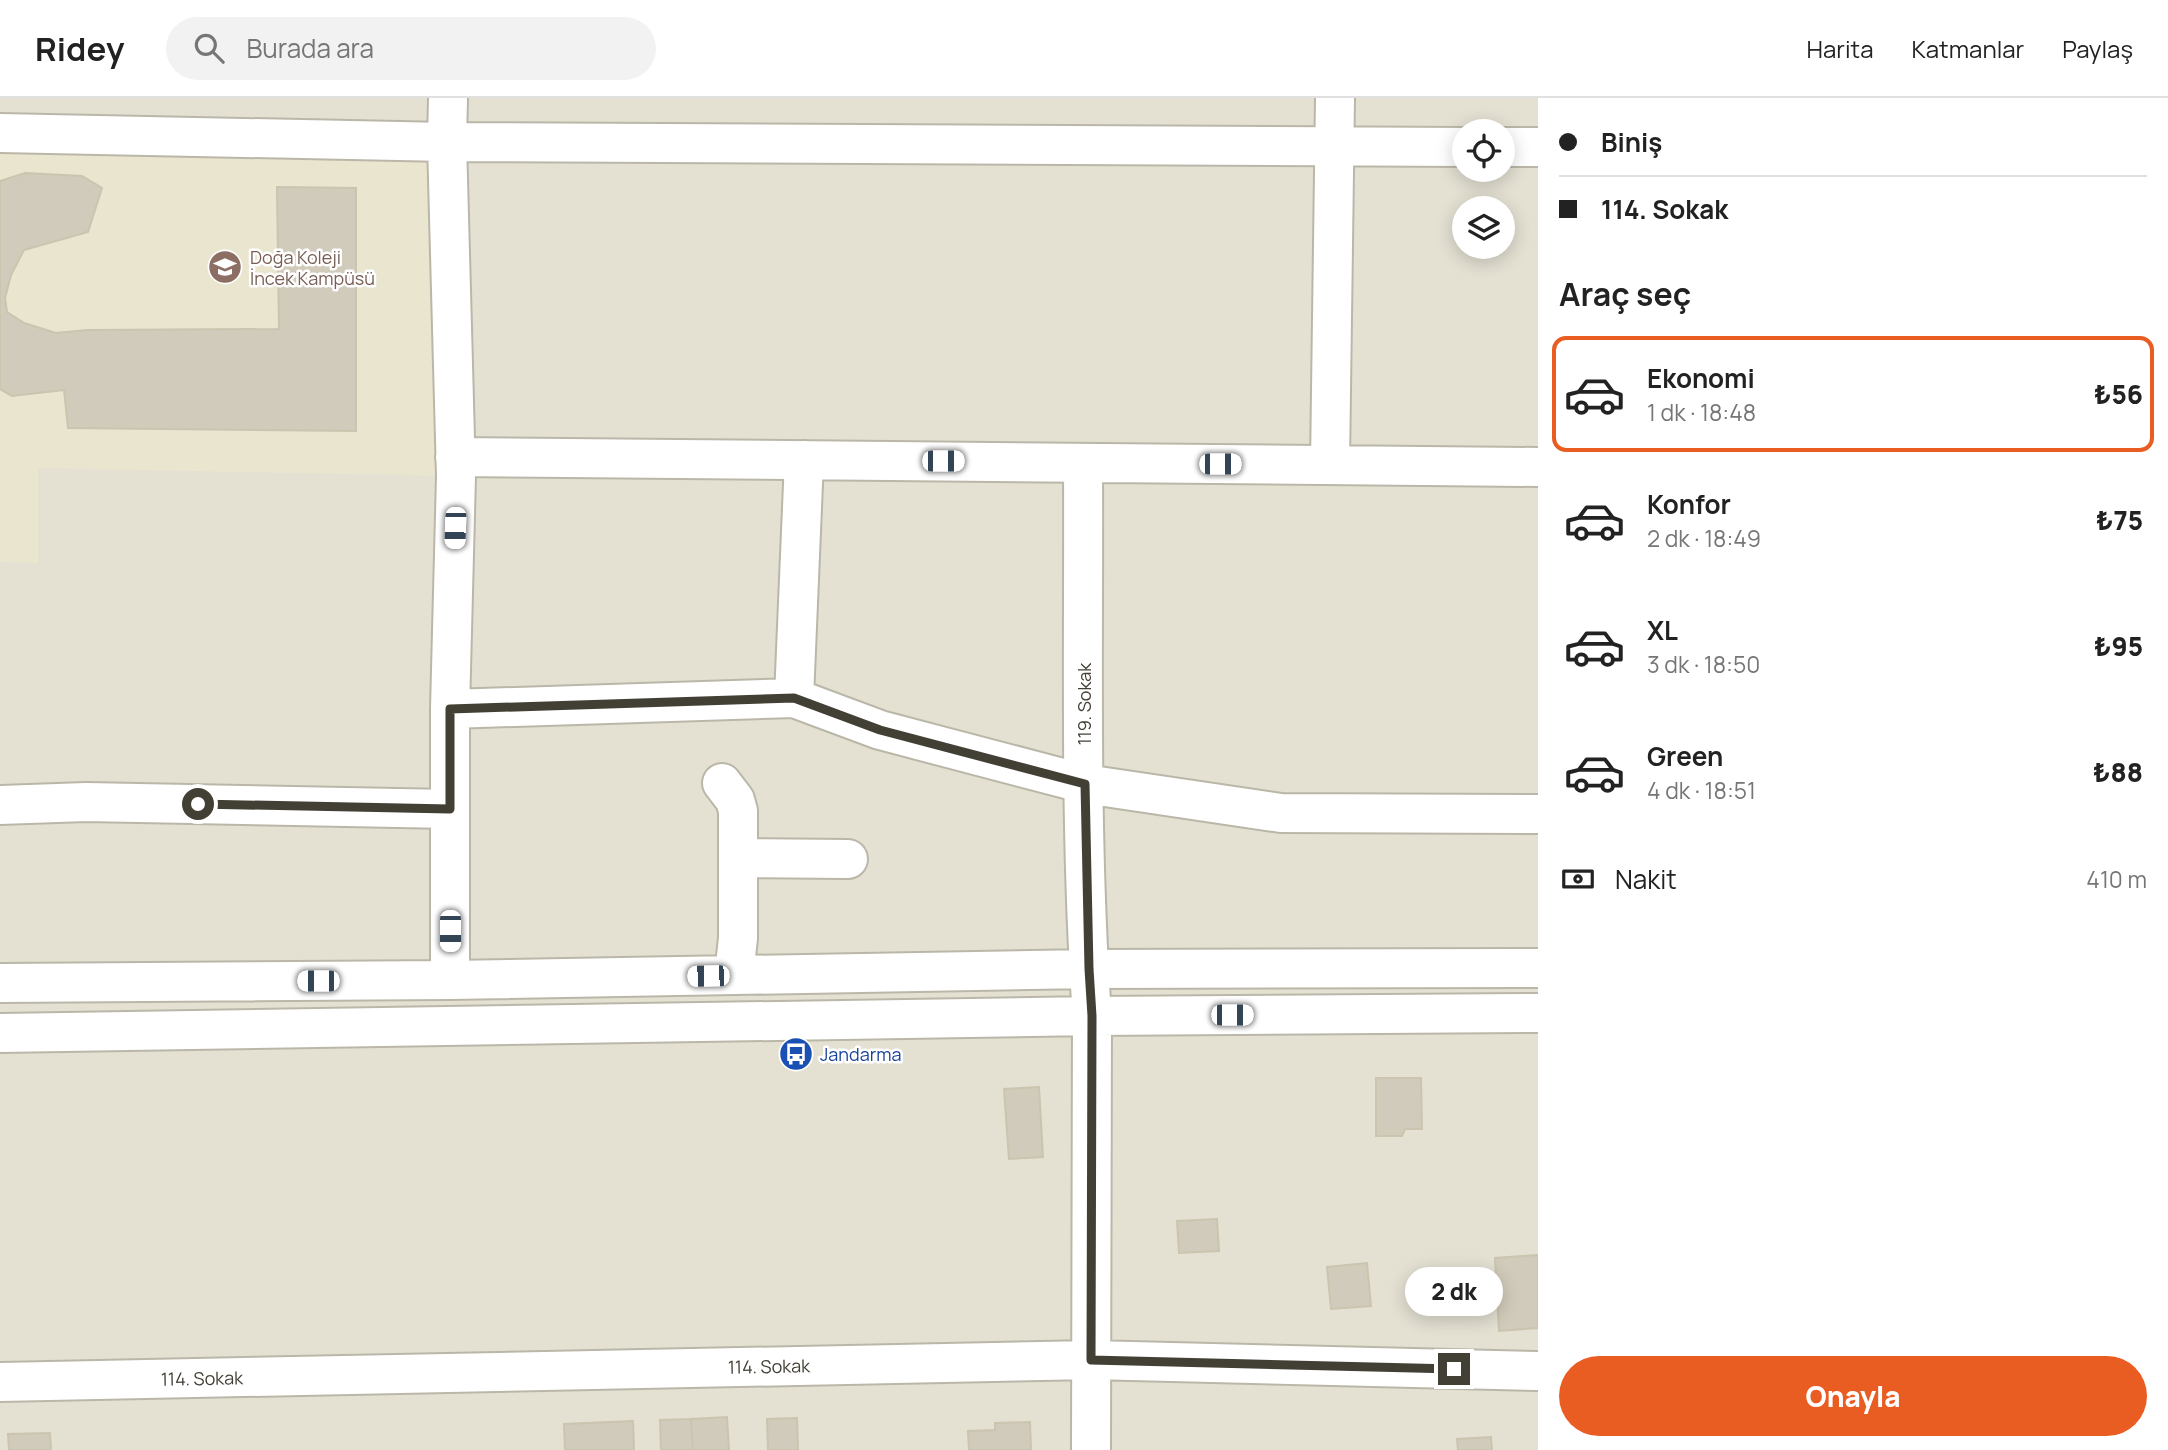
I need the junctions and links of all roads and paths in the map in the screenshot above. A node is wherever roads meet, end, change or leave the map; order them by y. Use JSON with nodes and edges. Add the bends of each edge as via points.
{"nodes":[{"id":1,"x":448,"y":98,"type":"edge"},
{"id":2,"x":1335,"y":98,"type":"edge"},
{"id":3,"x":0,"y":133,"type":"edge"},
{"id":4,"x":447,"y":142,"type":"junction"},
{"id":5,"x":1334,"y":146,"type":"junction"},
{"id":6,"x":1452,"y":147,"type":"edge"},
{"id":7,"x":1515,"y":147,"type":"edge"},
{"id":8,"x":1538,"y":147,"type":"edge"},
{"id":9,"x":455,"y":457,"type":"junction"},
{"id":10,"x":804,"y":460,"type":"junction"},
{"id":11,"x":1083,"y":463,"type":"junction"},
{"id":12,"x":1330,"y":465,"type":"junction"},
{"id":13,"x":1538,"y":467,"type":"edge"},
{"id":14,"x":794,"y":698,"type":"junction"},
{"id":15,"x":450,"y":709,"type":"junction"},
{"id":16,"x":722,"y":782,"type":"dead end"},
{"id":17,"x":1085,"y":784,"type":"junction"},
{"id":18,"x":0,"y":805,"type":"edge"},
{"id":19,"x":450,"y":809,"type":"junction"},
{"id":20,"x":1538,"y":814,"type":"edge"},
{"id":21,"x":738,"y":858,"type":"junction"},
{"id":22,"x":848,"y":859,"type":"dead end"},
{"id":23,"x":1538,"y":968,"type":"edge"},
{"id":24,"x":1089,"y":969,"type":"junction"},
{"id":25,"x":734,"y":975,"type":"junction"},
{"id":26,"x":450,"y":980,"type":"junction"},
{"id":27,"x":0,"y":983,"type":"edge"},
{"id":28,"x":1538,"y":1013,"type":"edge"},
{"id":29,"x":1092,"y":1016,"type":"junction"},
{"id":30,"x":0,"y":1033,"type":"edge"},
{"id":31,"x":1091,"y":1360,"type":"junction"},
{"id":32,"x":1538,"y":1371,"type":"edge"},
{"id":33,"x":0,"y":1382,"type":"edge"},
{"id":34,"x":1091,"y":1450,"type":"edge"}],
"edges":[{"from":1,"to":4,"type":"street"},
{"from":2,"to":5,"type":"street"},
{"from":3,"to":4,"type":"street"},
{"from":4,"to":5,"type":"street"},
{"from":4,"to":9,"type":"street"},
{"from":5,"to":6,"type":"street"},
{"from":5,"to":12,"type":"street"},
{"from":7,"to":8,"type":"street"},
{"from":9,"to":10,"type":"street"},
{"from":9,"to":15,"type":"street"},
{"from":10,"to":11,"type":"street"},
{"from":10,"to":14,"type":"street"},
{"from":11,"to":12,"type":"street"},
{"from":11,"to":17,"type":"street","name":"119. Sokak"},
{"from":12,"to":13,"type":"street"},
{"from":14,"to":15,"type":"street"},
{"from":14,"to":17,"type":"street","via":[[880,730]]},
{"from":15,"to":19,"type":"street"},
{"from":16,"to":21,"type":"street","via":[[738,811]]},
{"from":17,"to":20,"type":"street","via":[[1281,813]]},
{"from":17,"to":24,"type":"street","name":"119. Sokak"},
{"from":18,"to":19,"type":"street","via":[[86,802]]},
{"from":19,"to":26,"type":"street"},
{"from":21,"to":22,"type":"street"},
{"from":21,"to":25,"type":"street"},
{"from":23,"to":24,"type":"street"},
{"from":24,"to":25,"type":"street"},
{"from":24,"to":29,"type":"street","name":"119. Sokak"},
{"from":25,"to":26,"type":"street"},
{"from":26,"to":27,"type":"street"},
{"from":28,"to":29,"type":"street"},
{"from":29,"to":30,"type":"street"},
{"from":29,"to":31,"type":"street","name":"119. Sokak"},
{"from":31,"to":32,"type":"street","name":"114. Sokak"},
{"from":31,"to":33,"type":"street","name":"114. Sokak"},
{"from":31,"to":34,"type":"street","name":"119. Sokak"}]}
